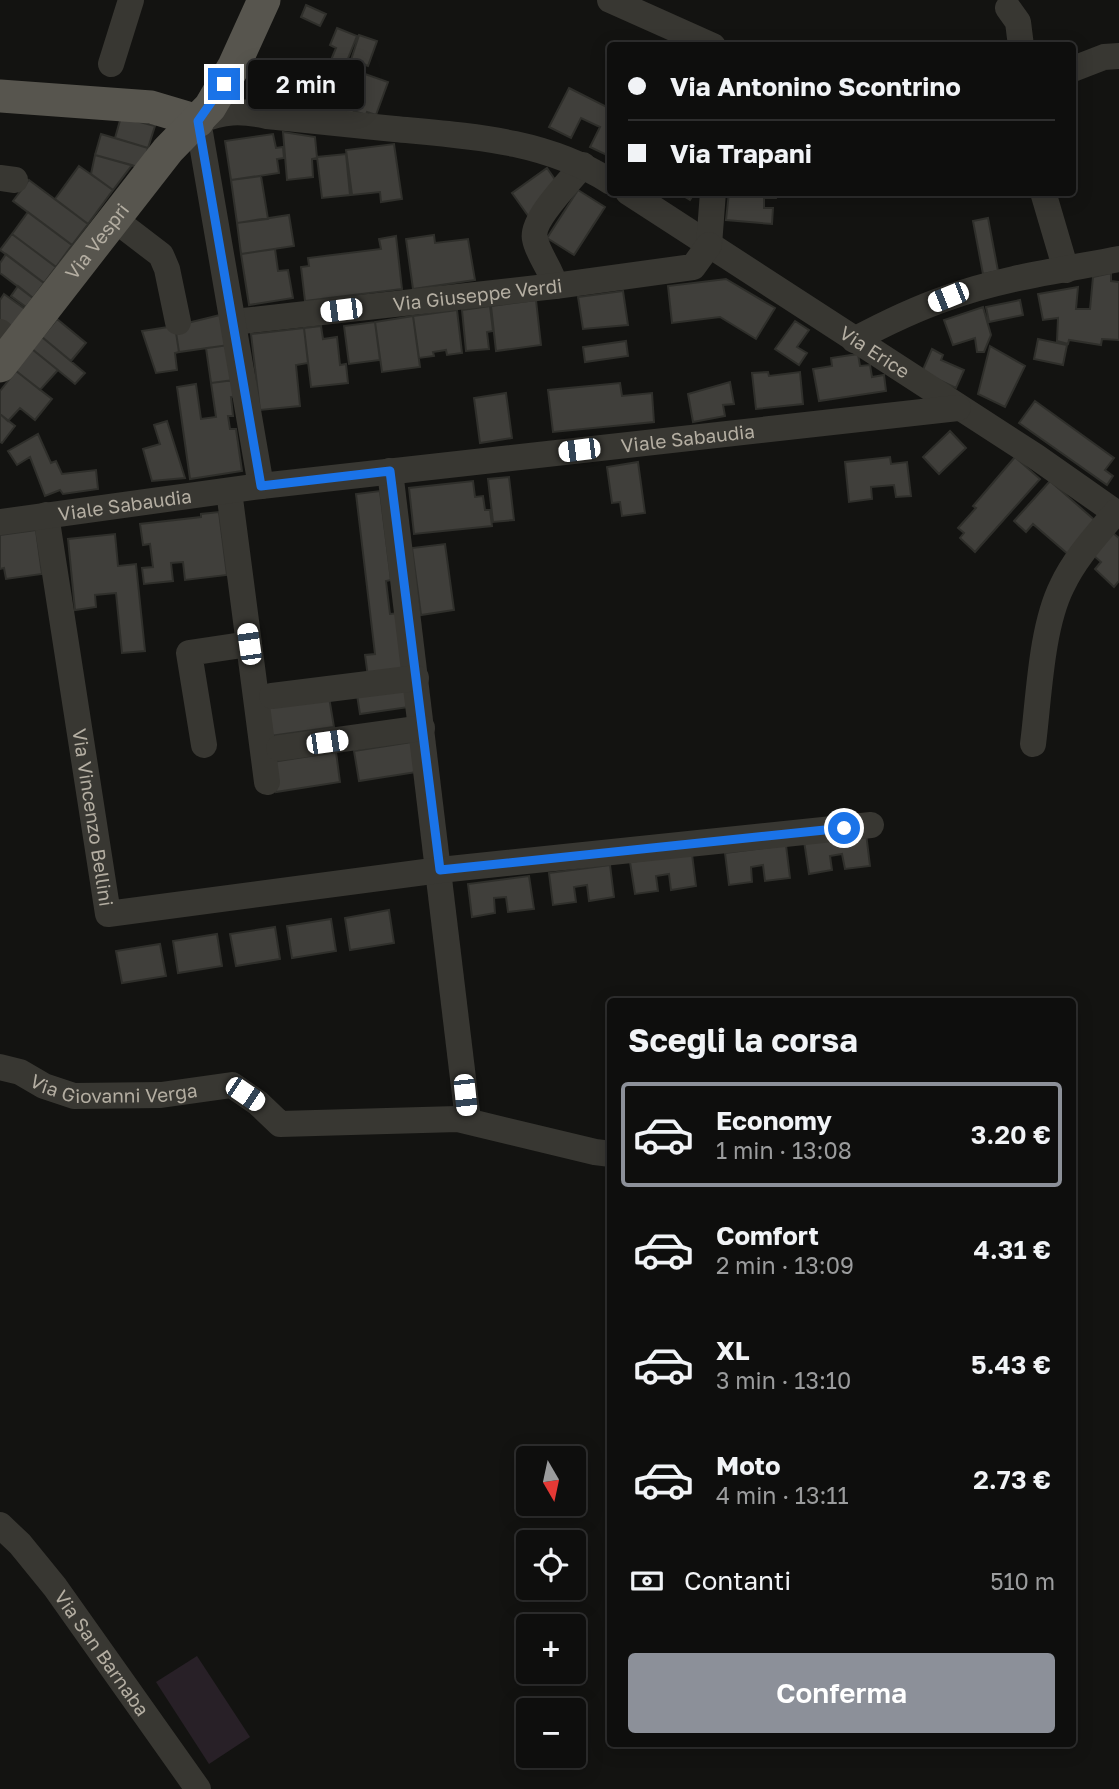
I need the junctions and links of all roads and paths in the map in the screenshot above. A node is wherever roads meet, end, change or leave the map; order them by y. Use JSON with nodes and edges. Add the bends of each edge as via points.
{"nodes":[{"id":1,"x":131,"y":0,"type":"edge"},
{"id":2,"x":264,"y":0,"type":"edge"},
{"id":3,"x":610,"y":0,"type":"edge"},
{"id":4,"x":1009,"y":8,"type":"dead end"},
{"id":5,"x":704,"y":42,"type":"edge"},
{"id":6,"x":1020,"y":42,"type":"edge"},
{"id":7,"x":1119,"y":57,"type":"edge"},
{"id":8,"x":111,"y":64,"type":"dead end"},
{"id":9,"x":1076,"y":68,"type":"edge"},
{"id":10,"x":0,"y":96,"type":"edge"},
{"id":11,"x":232,"y":97,"type":"junction"},
{"id":12,"x":198,"y":121,"type":"junction"},
{"id":13,"x":583,"y":165,"type":"junction"},
{"id":14,"x":607,"y":180,"type":"edge"},
{"id":15,"x":634,"y":196,"type":"edge"},
{"id":16,"x":713,"y":196,"type":"edge"},
{"id":17,"x":1045,"y":196,"type":"edge"},
{"id":18,"x":114,"y":219,"type":"junction"},
{"id":19,"x":709,"y":245,"type":"junction"},
{"id":20,"x":1119,"y":259,"type":"edge"},
{"id":21,"x":1066,"y":270,"type":"junction"},
{"id":22,"x":555,"y":286,"type":"junction"},
{"id":23,"x":178,"y":322,"type":"dead end"},
{"id":24,"x":234,"y":322,"type":"junction"},
{"id":25,"x":854,"y":340,"type":"junction"},
{"id":26,"x":5,"y":348,"type":"edge"},
{"id":27,"x":958,"y":408,"type":"junction"},
{"id":28,"x":390,"y":471,"type":"junction"},
{"id":29,"x":261,"y":486,"type":"junction"},
{"id":30,"x":229,"y":491,"type":"junction"},
{"id":31,"x":1117,"y":514,"type":"edge"},
{"id":32,"x":46,"y":515,"type":"junction"},
{"id":33,"x":0,"y":522,"type":"edge"},
{"id":34,"x":249,"y":644,"type":"junction"},
{"id":35,"x":416,"y":678,"type":"junction"},
{"id":36,"x":272,"y":696,"type":"dead end"},
{"id":37,"x":422,"y":728,"type":"junction"},
{"id":38,"x":1033,"y":744,"type":"dead end"},
{"id":39,"x":204,"y":745,"type":"dead end"},
{"id":40,"x":279,"y":748,"type":"dead end"},
{"id":41,"x":267,"y":782,"type":"dead end"},
{"id":42,"x":870,"y":825,"type":"dead end"},
{"id":43,"x":440,"y":870,"type":"junction"},
{"id":44,"x":0,"y":1067,"type":"edge"},
{"id":45,"x":468,"y":1120,"type":"junction"},
{"id":46,"x":607,"y":1153,"type":"edge"},
{"id":47,"x":0,"y":1525,"type":"edge"},
{"id":48,"x":198,"y":1789,"type":"edge"}],
"edges":[{"from":1,"to":8,"type":"street"},
{"from":2,"to":11,"type":"main road","name":"Via Vespri"},
{"from":3,"to":5,"type":"street"},
{"from":4,"to":6,"type":"street","via":[[1018,22]]},
{"from":7,"to":9,"type":"street","via":[[1104,57]]},
{"from":10,"to":12,"type":"main road","via":[[151,107]]},
{"from":11,"to":12,"type":"main road","name":"Via Vespri"},
{"from":11,"to":13,"type":"street","via":[[293,118],[473,135],[540,149]]},
{"from":12,"to":18,"type":"main road","name":"Via Vespri","via":[[168,150]]},
{"from":12,"to":24,"type":"street"},
{"from":13,"to":14,"type":"street"},
{"from":13,"to":22,"type":"street","via":[[536,224],[534,239]]},
{"from":15,"to":19,"type":"street","name":"Via Erice"},
{"from":16,"to":19,"type":"street"},
{"from":17,"to":21,"type":"street"},
{"from":18,"to":23,"type":"street","via":[[161,255]]},
{"from":18,"to":26,"type":"main road","name":"Via Vespri"},
{"from":19,"to":22,"type":"street","name":"Via Giuseppe Verdi","via":[[693,267]]},
{"from":19,"to":25,"type":"street","name":"Via Erice"},
{"from":20,"to":21,"type":"street"},
{"from":21,"to":25,"type":"street","via":[[948,297]]},
{"from":22,"to":24,"type":"street","name":"Via Giuseppe Verdi"},
{"from":24,"to":29,"type":"street"},
{"from":25,"to":27,"type":"street","name":"Via Erice"},
{"from":27,"to":28,"type":"street","name":"Viale Sabaudia"},
{"from":27,"to":31,"type":"street","name":"Via Erice"},
{"from":28,"to":29,"type":"street","name":"Viale Sabaudia"},
{"from":28,"to":35,"type":"street"},
{"from":29,"to":30,"type":"street","name":"Viale Sabaudia"},
{"from":30,"to":32,"type":"street","name":"Viale Sabaudia"},
{"from":30,"to":34,"type":"street"},
{"from":31,"to":38,"type":"street","via":[[1080,556],[1061,587],[1048,630]]},
{"from":32,"to":33,"type":"street","name":"Viale Sabaudia"},
{"from":32,"to":43,"type":"street","name":"Via Vincenzo Bellini","via":[[108,914]]},
{"from":34,"to":39,"type":"street","via":[[189,653]]},
{"from":34,"to":41,"type":"street"},
{"from":35,"to":36,"type":"street"},
{"from":35,"to":37,"type":"street"},
{"from":37,"to":40,"type":"street"},
{"from":37,"to":43,"type":"street"},
{"from":42,"to":43,"type":"street"},
{"from":43,"to":45,"type":"street"},
{"from":44,"to":45,"type":"street","name":"Via Giovanni Verga","via":[[74,1096],[161,1094],[232,1084],[280,1124]]},
{"from":45,"to":46,"type":"street","name":"Via Giovanni Verga"},
{"from":47,"to":48,"type":"street","name":"Via San Barnaba","via":[[55,1587]]}]}
